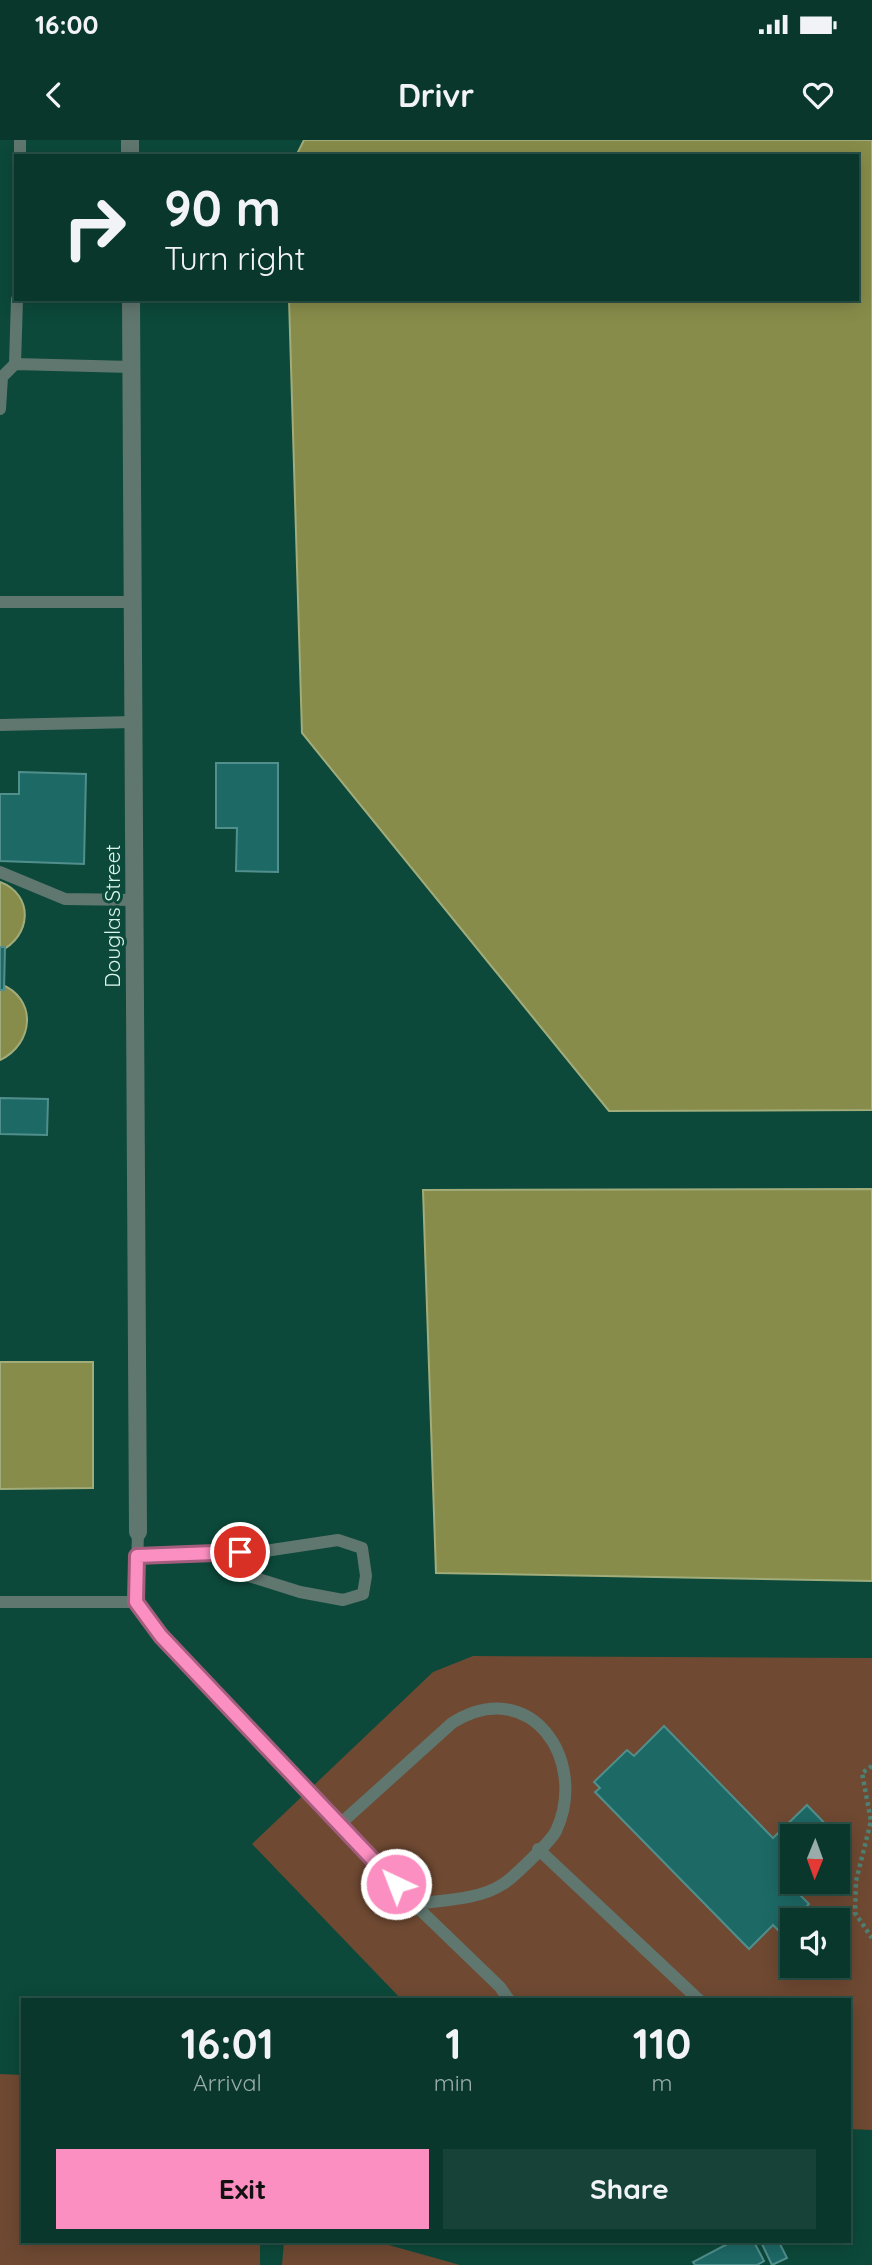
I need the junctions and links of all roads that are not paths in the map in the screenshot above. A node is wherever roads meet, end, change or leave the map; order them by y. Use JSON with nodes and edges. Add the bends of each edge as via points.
{"nodes":[{"id":1,"x":17,"y":301,"type":"edge"},
{"id":2,"x":131,"y":301,"type":"edge"},
{"id":3,"x":15,"y":364,"type":"junction"},
{"id":4,"x":131,"y":367,"type":"junction"},
{"id":5,"x":0,"y":409,"type":"edge"},
{"id":6,"x":0,"y":602,"type":"edge"},
{"id":7,"x":132,"y":602,"type":"junction"},
{"id":8,"x":133,"y":722,"type":"junction"},
{"id":9,"x":0,"y":726,"type":"edge"},
{"id":10,"x":0,"y":872,"type":"edge"},
{"id":11,"x":134,"y":900,"type":"junction"},
{"id":12,"x":138,"y":1532,"type":"joint"},
{"id":13,"x":214,"y":1553,"type":"junction"},
{"id":14,"x":137,"y":1556,"type":"junction"},
{"id":15,"x":0,"y":1602,"type":"edge"},
{"id":16,"x":136,"y":1602,"type":"junction"},
{"id":17,"x":339,"y":1825,"type":"junction"},
{"id":18,"x":538,"y":1849,"type":"junction"},
{"id":19,"x":414,"y":1904,"type":"junction"},
{"id":20,"x":508,"y":1998,"type":"edge"},
{"id":21,"x":697,"y":1998,"type":"edge"}],
"edges":[{"from":1,"to":3,"type":"lane"},
{"from":2,"to":4,"type":"street","name":"Douglas Street"},
{"from":3,"to":4,"type":"lane"},
{"from":3,"to":5,"type":"lane","via":[[2,377]]},
{"from":4,"to":7,"type":"street","name":"Douglas Street"},
{"from":6,"to":7,"type":"lane"},
{"from":7,"to":8,"type":"street","name":"Douglas Street"},
{"from":8,"to":9,"type":"lane"},
{"from":8,"to":11,"type":"street","name":"Douglas Street"},
{"from":10,"to":11,"type":"lane","via":[[65,899]]},
{"from":11,"to":12,"type":"street","name":"Douglas Street"},
{"from":12,"to":14,"type":"lane"},
{"from":13,"to":13,"type":"lane","via":[[338,1540],[362,1548],[363,1594],[343,1600],[300,1592],[246,1575]]},
{"from":13,"to":14,"type":"lane"},
{"from":14,"to":16,"type":"lane"},
{"from":15,"to":16,"type":"lane"},
{"from":16,"to":17,"type":"lane","via":[[161,1636]]},
{"from":17,"to":18,"type":"lane","via":[[452,1723],[472,1710],[509,1707],[537,1721],[555,1745],[563,1774],[563,1802],[555,1833]]},
{"from":17,"to":19,"type":"lane"},
{"from":18,"to":19,"type":"lane","via":[[503,1884],[477,1895]]},
{"from":18,"to":21,"type":"lane"},
{"from":19,"to":20,"type":"lane"}]}
